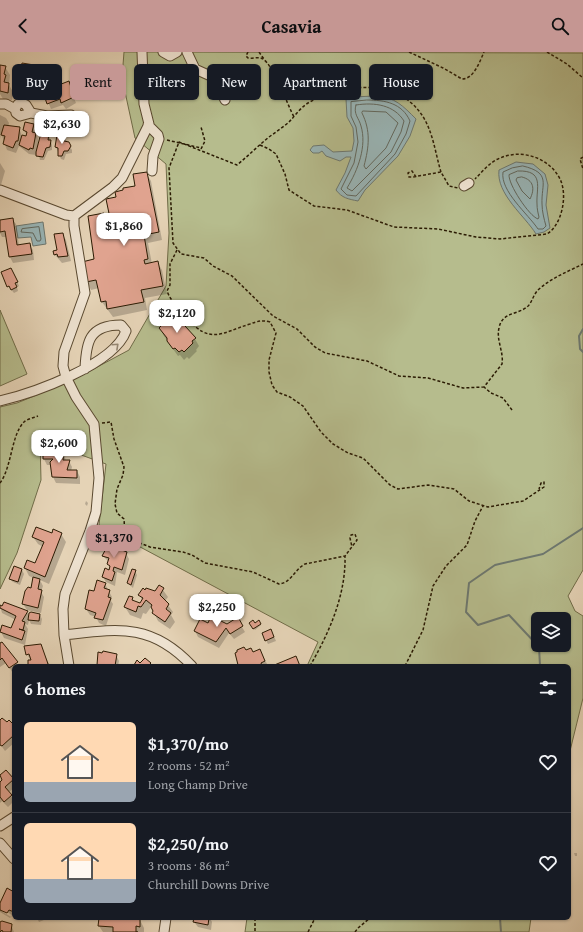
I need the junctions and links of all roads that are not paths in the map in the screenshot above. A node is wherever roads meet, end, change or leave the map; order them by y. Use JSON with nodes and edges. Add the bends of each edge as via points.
{"nodes":[{"id":1,"x":142,"y":52,"type":"edge"},
{"id":2,"x":163,"y":52,"type":"edge"},
{"id":3,"x":177,"y":52,"type":"edge"},
{"id":4,"x":187,"y":52,"type":"edge"},
{"id":5,"x":207,"y":74,"type":"edge"},
{"id":6,"x":0,"y":104,"type":"edge"},
{"id":7,"x":71,"y":115,"type":"dead end"},
{"id":8,"x":148,"y":125,"type":"junction"},
{"id":9,"x":152,"y":171,"type":"dead end"},
{"id":10,"x":0,"y":190,"type":"edge"},
{"id":11,"x":74,"y":216,"type":"junction"},
{"id":12,"x":85,"y":369,"type":"junction"},
{"id":13,"x":66,"y":377,"type":"junction"},
{"id":14,"x":0,"y":401,"type":"edge"},
{"id":15,"x":64,"y":635,"type":"junction"},
{"id":16,"x":69,"y":664,"type":"edge"},
{"id":17,"x":190,"y":664,"type":"edge"},
{"id":18,"x":12,"y":818,"type":"edge"},
{"id":19,"x":0,"y":826,"type":"edge"},
{"id":20,"x":0,"y":843,"type":"edge"},
{"id":21,"x":12,"y":857,"type":"edge"},
{"id":22,"x":166,"y":920,"type":"edge"},
{"id":23,"x":164,"y":932,"type":"edge"}],
"edges":[{"from":1,"to":8,"type":"street","via":[[144,104]]},
{"from":2,"to":3,"type":"street","via":[[170,56]]},
{"from":4,"to":5,"type":"street","via":[[195,69]]},
{"from":6,"to":7,"type":"street","via":[[15,109],[20,116],[31,113],[47,116]]},
{"from":8,"to":9,"type":"street","via":[[158,134],[159,139],[153,156]]},
{"from":8,"to":11,"type":"street","via":[[122,178]]},
{"from":10,"to":11,"type":"street"},
{"from":11,"to":13,"type":"street","via":[[85,293],[64,352],[63,366]]},
{"from":12,"to":12,"type":"street","one_way":true,"via":[[123,339],[126,331],[121,325],[108,325],[92,334],[86,348]]},
{"from":12,"to":13,"type":"street"},
{"from":13,"to":14,"type":"street","via":[[31,393]]},
{"from":13,"to":15,"type":"street","via":[[94,424],[99,478],[96,512],[65,594]]},
{"from":15,"to":16,"type":"street"},
{"from":15,"to":17,"type":"street","via":[[119,630],[140,633],[173,649]]},
{"from":18,"to":19,"type":"street"},
{"from":20,"to":21,"type":"street"},
{"from":22,"to":23,"type":"street"}]}
